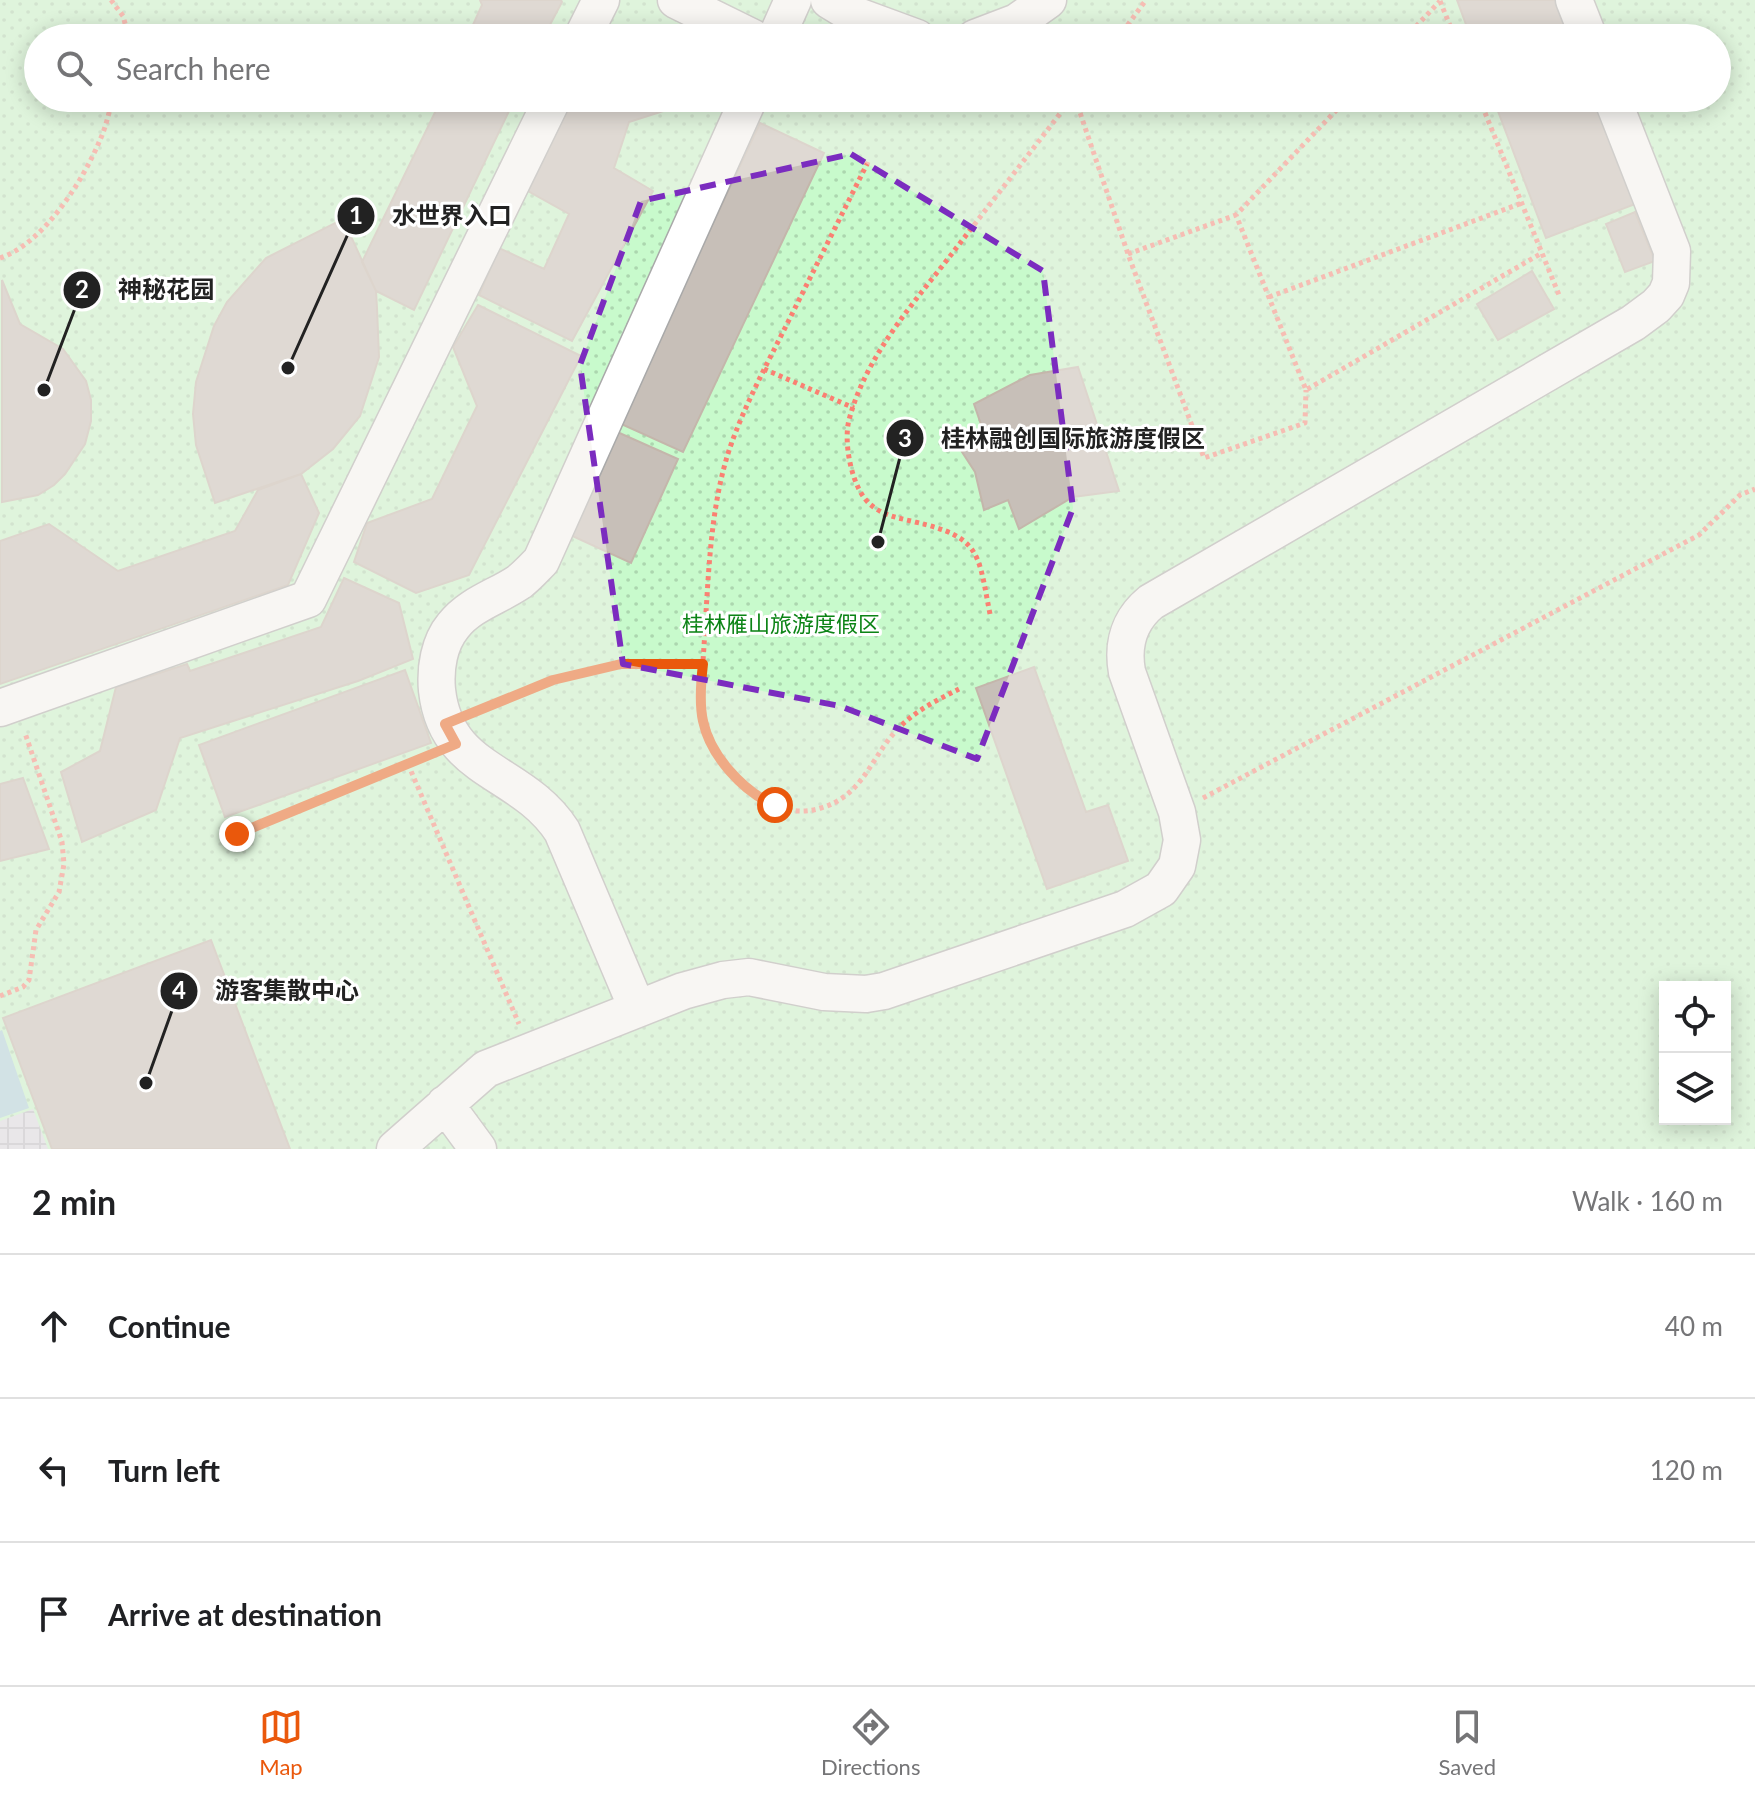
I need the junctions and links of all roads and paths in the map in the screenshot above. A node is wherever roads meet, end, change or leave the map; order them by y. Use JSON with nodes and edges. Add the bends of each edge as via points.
{"nodes":[{"id":1,"x":111,"y":0,"type":"edge"},
{"id":2,"x":601,"y":0,"type":"edge"},
{"id":3,"x":676,"y":0,"type":"edge"},
{"id":4,"x":793,"y":0,"type":"edge"},
{"id":5,"x":829,"y":0,"type":"edge"},
{"id":6,"x":1048,"y":0,"type":"edge"},
{"id":7,"x":1146,"y":0,"type":"edge"},
{"id":8,"x":1574,"y":0,"type":"edge"},
{"id":9,"x":1440,"y":1,"type":"edge"},
{"id":10,"x":125,"y":24,"type":"edge"},
{"id":11,"x":589,"y":24,"type":"edge"},
{"id":12,"x":725,"y":24,"type":"edge"},
{"id":13,"x":782,"y":24,"type":"edge"},
{"id":14,"x":879,"y":24,"type":"edge"},
{"id":15,"x":1012,"y":24,"type":"edge"},
{"id":16,"x":1128,"y":24,"type":"edge"},
{"id":17,"x":1418,"y":24,"type":"edge"},
{"id":18,"x":1449,"y":24,"type":"edge"},
{"id":19,"x":1583,"y":24,"type":"edge"},
{"id":20,"x":109,"y":112,"type":"edge"},
{"id":21,"x":546,"y":112,"type":"edge"},
{"id":22,"x":743,"y":112,"type":"edge"},
{"id":23,"x":1063,"y":112,"type":"edge"},
{"id":24,"x":1079,"y":112,"type":"edge"},
{"id":25,"x":1335,"y":112,"type":"edge"},
{"id":26,"x":1485,"y":112,"type":"edge"},
{"id":27,"x":1617,"y":112,"type":"edge"},
{"id":28,"x":868,"y":162,"type":"dead end"},
{"id":29,"x":1522,"y":203,"type":"junction"},
{"id":30,"x":1236,"y":215,"type":"junction"},
{"id":31,"x":1542,"y":253,"type":"junction"},
{"id":32,"x":1128,"y":254,"type":"junction"},
{"id":33,"x":0,"y":258,"type":"edge"},
{"id":34,"x":1559,"y":295,"type":"dead end"},
{"id":35,"x":1269,"y":297,"type":"junction"},
{"id":36,"x":764,"y":369,"type":"junction"},
{"id":37,"x":1306,"y":390,"type":"junction"},
{"id":38,"x":854,"y":408,"type":"junction"},
{"id":39,"x":1755,"y":489,"type":"edge"},
{"id":40,"x":990,"y":614,"type":"dead end"},
{"id":41,"x":703,"y":664,"type":"junction"},
{"id":42,"x":959,"y":689,"type":"dead end"},
{"id":43,"x":7,"y":705,"type":"edge"},
{"id":44,"x":450,"y":734,"type":"junction"},
{"id":45,"x":408,"y":764,"type":"junction"},
{"id":46,"x":1177,"y":812,"type":"junction"},
{"id":47,"x":237,"y":834,"type":"dead end"},
{"id":48,"x":0,"y":996,"type":"edge"},
{"id":49,"x":637,"y":1008,"type":"junction"},
{"id":50,"x":530,"y":1050,"type":"junction"},
{"id":51,"x":445,"y":1104,"type":"junction"},
{"id":52,"x":395,"y":1149,"type":"edge"},
{"id":53,"x":478,"y":1149,"type":"edge"}],
"edges":[{"from":1,"to":10,"type":"path"},
{"from":2,"to":11,"type":"street"},
{"from":3,"to":12,"type":"street"},
{"from":4,"to":13,"type":"street"},
{"from":5,"to":14,"type":"street"},
{"from":6,"to":15,"type":"street"},
{"from":7,"to":16,"type":"path"},
{"from":8,"to":19,"type":"street"},
{"from":9,"to":17,"type":"path"},
{"from":9,"to":18,"type":"path"},
{"from":20,"to":33,"type":"path","via":[[100,140],[49,223],[15,253]]},
{"from":21,"to":43,"type":"street","via":[[308,599]]},
{"from":22,"to":44,"type":"street","via":[[541,561],[519,582],[471,609],[445,638],[436,680],[439,710]]},
{"from":23,"to":38,"type":"path","via":[[886,338]]},
{"from":24,"to":32,"type":"path"},
{"from":25,"to":30,"type":"path"},
{"from":26,"to":29,"type":"path"},
{"from":27,"to":46,"type":"street","via":[[1672,251],[1666,295],[1633,323],[1141,610],[1130,629],[1125,660]]},
{"from":28,"to":36,"type":"path"},
{"from":29,"to":31,"type":"path"},
{"from":29,"to":35,"type":"path"},
{"from":30,"to":32,"type":"path"},
{"from":30,"to":35,"type":"path"},
{"from":31,"to":34,"type":"path"},
{"from":31,"to":37,"type":"path"},
{"from":32,"to":37,"type":"path","via":[[1204,458],[1305,423]]},
{"from":35,"to":37,"type":"path"},
{"from":36,"to":38,"type":"path"},
{"from":36,"to":41,"type":"path","via":[[726,464],[709,566]]},
{"from":38,"to":40,"type":"path","via":[[848,422],[848,455],[856,485],[868,503],[888,516],[947,529],[966,541],[980,565]]},
{"from":39,"to":46,"type":"path","via":[[1740,495],[1699,535]]},
{"from":41,"to":42,"type":"path","via":[[703,722],[711,741],[749,790],[790,811],[823,808],[841,798],[871,770],[914,712]]},
{"from":41,"to":44,"type":"path","via":[[621,664],[553,680]]},
{"from":43,"to":48,"type":"path","via":[[62,842],[64,864],[59,892],[36,930],[29,980]]},
{"from":44,"to":45,"type":"path"},
{"from":44,"to":49,"type":"street","via":[[473,760],[516,785],[554,819]]},
{"from":45,"to":47,"type":"path"},
{"from":45,"to":50,"type":"path"},
{"from":46,"to":49,"type":"street","via":[[1182,840],[1177,866],[1161,889],[1125,909],[884,991],[824,992],[749,977],[723,980]]},
{"from":49,"to":50,"type":"street"},
{"from":50,"to":51,"type":"street","via":[[479,1073]]},
{"from":51,"to":52,"type":"street"},
{"from":51,"to":53,"type":"street"}]}
